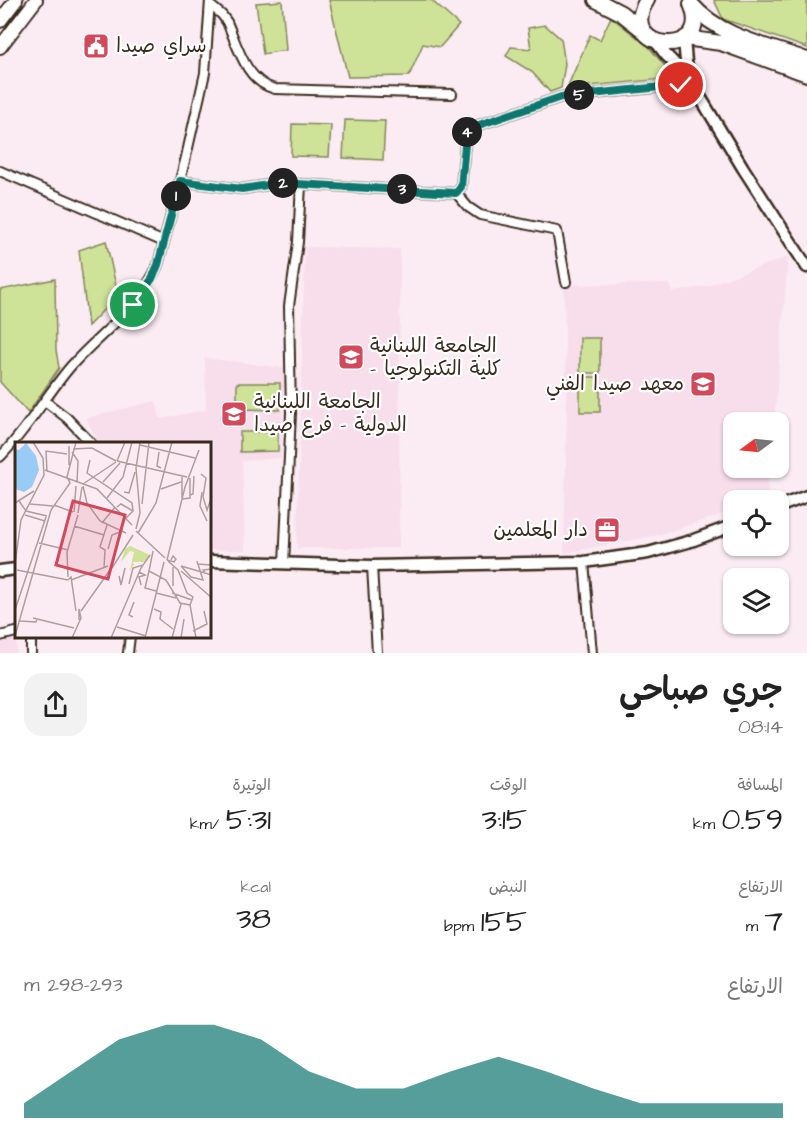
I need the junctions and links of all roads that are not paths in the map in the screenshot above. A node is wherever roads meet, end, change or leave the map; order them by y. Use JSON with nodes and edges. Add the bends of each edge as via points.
{"nodes":[{"id":1,"x":16,"y":0,"type":"edge"},
{"id":2,"x":36,"y":0,"type":"edge"},
{"id":3,"x":596,"y":0,"type":"edge"},
{"id":4,"x":647,"y":0,"type":"edge"},
{"id":5,"x":690,"y":2,"type":"edge"},
{"id":6,"x":210,"y":3,"type":"edge"},
{"id":7,"x":0,"y":21,"type":"edge"},
{"id":8,"x":644,"y":31,"type":"junction"},
{"id":9,"x":685,"y":38,"type":"junction"},
{"id":10,"x":656,"y":42,"type":"junction"},
{"id":11,"x":0,"y":47,"type":"edge"},
{"id":12,"x":807,"y":60,"type":"edge"},
{"id":13,"x":807,"y":74,"type":"edge"},
{"id":14,"x":690,"y":79,"type":"junction"},
{"id":15,"x":452,"y":94,"type":"dead end"},
{"id":16,"x":0,"y":171,"type":"edge"},
{"id":17,"x":180,"y":181,"type":"junction"},
{"id":18,"x":302,"y":184,"type":"junction"},
{"id":19,"x":456,"y":193,"type":"junction"},
{"id":20,"x":164,"y":242,"type":"junction"},
{"id":21,"x":807,"y":267,"type":"edge"},
{"id":22,"x":566,"y":282,"type":"dead end"},
{"id":23,"x":45,"y":400,"type":"junction"},
{"id":24,"x":90,"y":442,"type":"edge"},
{"id":25,"x":0,"y":457,"type":"edge"},
{"id":26,"x":807,"y":496,"type":"edge"},
{"id":27,"x":789,"y":503,"type":"edge"},
{"id":28,"x":723,"y":529,"type":"edge"},
{"id":29,"x":212,"y":561,"type":"edge"},
{"id":30,"x":584,"y":562,"type":"junction"},
{"id":31,"x":284,"y":564,"type":"junction"},
{"id":32,"x":372,"y":566,"type":"junction"},
{"id":33,"x":15,"y":569,"type":"edge"},
{"id":34,"x":0,"y":571,"type":"edge"},
{"id":35,"x":15,"y":632,"type":"edge"},
{"id":36,"x":0,"y":636,"type":"edge"},
{"id":37,"x":130,"y":638,"type":"edge"},
{"id":38,"x":128,"y":653,"type":"edge"},
{"id":39,"x":377,"y":653,"type":"edge"},
{"id":40,"x":592,"y":653,"type":"edge"}],
"edges":[{"from":1,"to":7,"type":"main road"},
{"from":2,"to":11,"type":"main road"},
{"from":3,"to":8,"type":"highway"},
{"from":4,"to":8,"type":"highway","via":[[641,15]]},
{"from":5,"to":9,"type":"highway","via":[[694,24]]},
{"from":5,"to":12,"type":"highway","via":[[710,23],[724,30]]},
{"from":6,"to":15,"type":"street","via":[[227,22],[251,73],[268,87]]},
{"from":6,"to":17,"type":"street","via":[[205,73]]},
{"from":8,"to":10,"type":"highway"},
{"from":9,"to":10,"type":"highway","via":[[672,44]]},
{"from":9,"to":13,"type":"highway","via":[[721,43]]},
{"from":9,"to":14,"type":"street"},
{"from":10,"to":14,"type":"street"},
{"from":14,"to":19,"type":"street","via":[[673,86],[561,97],[476,126],[466,134],[461,187]]},
{"from":14,"to":21,"type":"street"},
{"from":16,"to":20,"type":"street"},
{"from":17,"to":18,"type":"street","via":[[242,189],[274,183]]},
{"from":17,"to":20,"type":"street"},
{"from":18,"to":19,"type":"street"},
{"from":18,"to":31,"type":"street","via":[[289,306],[291,412]]},
{"from":19,"to":22,"type":"street","via":[[480,215],[557,231]]},
{"from":20,"to":23,"type":"street","via":[[158,265],[143,292],[121,319],[72,365]]},
{"from":23,"to":24,"type":"street"},
{"from":23,"to":25,"type":"street"},
{"from":26,"to":27,"type":"street"},
{"from":28,"to":30,"type":"street","via":[[648,553]]},
{"from":29,"to":31,"type":"street"},
{"from":30,"to":32,"type":"street"},
{"from":30,"to":40,"type":"street"},
{"from":31,"to":32,"type":"street"},
{"from":32,"to":39,"type":"street"},
{"from":33,"to":34,"type":"street"},
{"from":35,"to":36,"type":"street"},
{"from":37,"to":38,"type":"street"}]}
